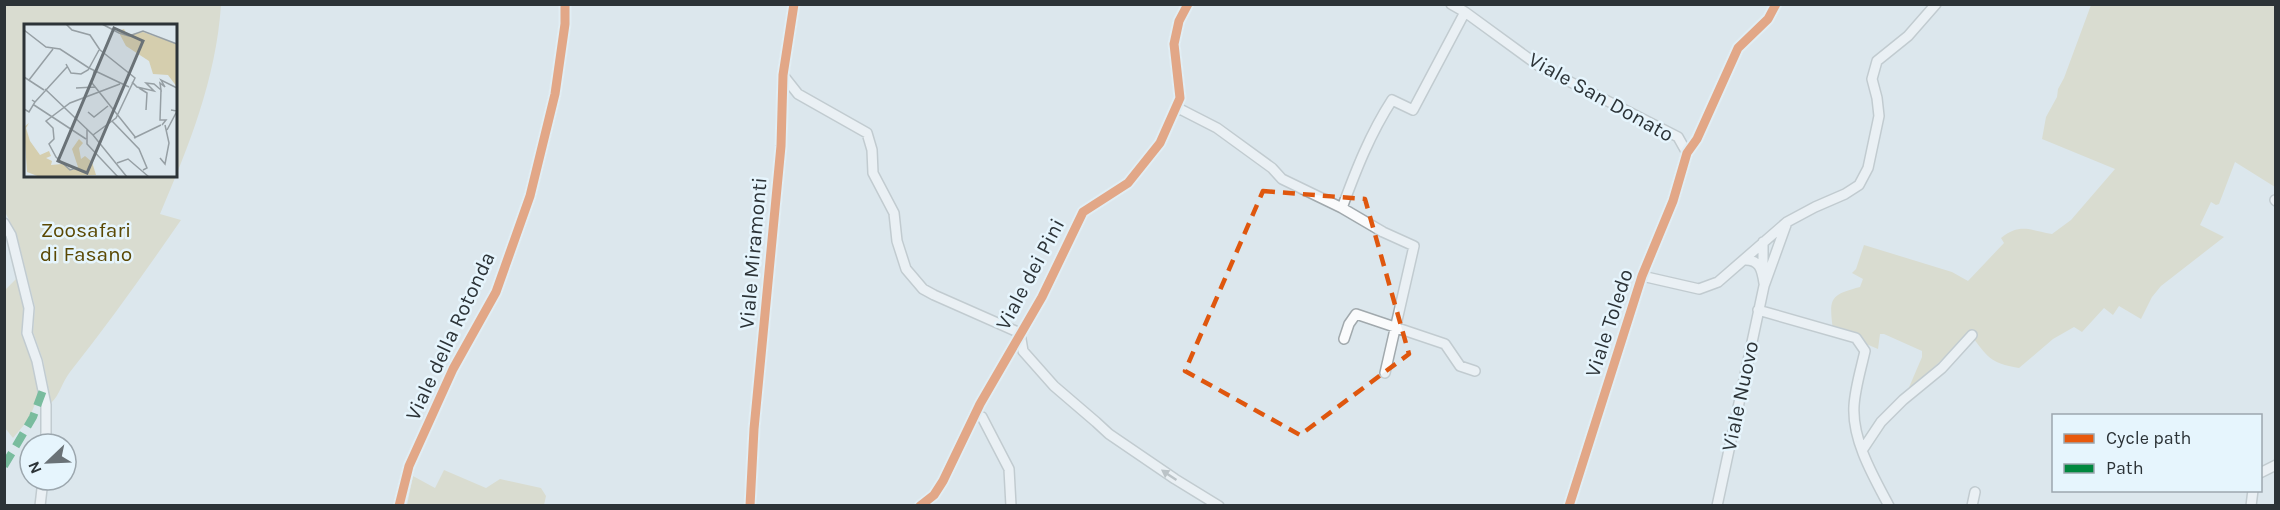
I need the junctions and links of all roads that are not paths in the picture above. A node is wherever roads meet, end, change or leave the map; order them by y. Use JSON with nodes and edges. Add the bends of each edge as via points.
{"nodes":[{"id":1,"x":566,"y":4,"type":"edge"},
{"id":2,"x":794,"y":4,"type":"edge"},
{"id":3,"x":1188,"y":4,"type":"edge"},
{"id":4,"x":1451,"y":4,"type":"edge"},
{"id":5,"x":1776,"y":4,"type":"edge"},
{"id":6,"x":1935,"y":4,"type":"edge"},
{"id":7,"x":1466,"y":12,"type":"junction"},
{"id":8,"x":783,"y":75,"type":"junction"},
{"id":9,"x":1176,"y":106,"type":"junction"},
{"id":10,"x":1687,"y":153,"type":"junction"},
{"id":11,"x":1342,"y":208,"type":"junction"},
{"id":12,"x":1787,"y":222,"type":"junction"},
{"id":13,"x":4,"y":223,"type":"edge"},
{"id":14,"x":1763,"y":242,"type":"junction"},
{"id":15,"x":1773,"y":257,"type":"junction"},
{"id":16,"x":1744,"y":260,"type":"junction"},
{"id":17,"x":1763,"y":271,"type":"junction"},
{"id":18,"x":1642,"y":276,"type":"junction"},
{"id":19,"x":1764,"y":286,"type":"junction"},
{"id":20,"x":1758,"y":310,"type":"junction"},
{"id":21,"x":1395,"y":328,"type":"junction"},
{"id":22,"x":1020,"y":333,"type":"junction"},
{"id":23,"x":1972,"y":335,"type":"dead end"},
{"id":24,"x":1344,"y":339,"type":"dead end"},
{"id":25,"x":1475,"y":371,"type":"dead end"},
{"id":26,"x":1385,"y":373,"type":"dead end"},
{"id":27,"x":975,"y":414,"type":"junction"},
{"id":28,"x":46,"y":432,"type":"edge"},
{"id":29,"x":1863,"y":449,"type":"junction"},
{"id":30,"x":2276,"y":465,"type":"edge"},
{"id":31,"x":2262,"y":472,"type":"edge"},
{"id":32,"x":1976,"y":492,"type":"dead end"},
{"id":33,"x":399,"y":506,"type":"edge"},
{"id":34,"x":750,"y":506,"type":"edge"},
{"id":35,"x":920,"y":506,"type":"edge"},
{"id":36,"x":1011,"y":506,"type":"edge"},
{"id":37,"x":1219,"y":506,"type":"edge"},
{"id":38,"x":1569,"y":506,"type":"edge"},
{"id":39,"x":1717,"y":506,"type":"edge"},
{"id":40,"x":1888,"y":506,"type":"edge"},
{"id":41,"x":1972,"y":506,"type":"edge"}],
"edges":[{"from":1,"to":33,"type":"street","name":"Viale della Rotonda","via":[[554,102],[530,196],[496,292],[453,369],[409,466]]},
{"from":2,"to":8,"type":"street","name":"Viale Miramonti"},
{"from":3,"to":9,"type":"street","name":"Viale dei Pini","via":[[1174,44],[1180,98]]},
{"from":4,"to":7,"type":"street","name":"Viale San Donato"},
{"from":5,"to":10,"type":"street","name":"Viale Toledo","via":[[1768,19],[1738,48]]},
{"from":6,"to":12,"type":"street","via":[[1908,36],[1877,61],[1872,80],[1879,116],[1868,168],[1859,185]]},
{"from":7,"to":10,"type":"street","name":"Viale San Donato","via":[[1539,66],[1678,137]]},
{"from":7,"to":11,"type":"street","via":[[1413,110],[1392,100],[1362,153]]},
{"from":8,"to":22,"type":"street","via":[[798,94],[867,133],[873,173],[894,213],[897,241],[911,277],[934,296]]},
{"from":8,"to":34,"type":"street","name":"Viale Miramonti","via":[[781,146]]},
{"from":9,"to":11,"type":"street","via":[[1217,128],[1282,179]]},
{"from":9,"to":22,"type":"street","name":"Viale dei Pini","via":[[1160,144],[1128,183],[1083,212]]},
{"from":10,"to":18,"type":"street","name":"Viale Toledo","via":[[1673,201]]},
{"from":11,"to":21,"type":"street","via":[[1414,246]]},
{"from":12,"to":14,"type":"street"},
{"from":12,"to":15,"type":"street","name":"Viale Nuovo"},
{"from":13,"to":28,"type":"street","via":[[11,235],[29,308],[27,333],[46,405]]},
{"from":14,"to":15,"type":"street"},
{"from":14,"to":16,"type":"street"},
{"from":14,"to":17,"type":"street","name":"Viale Nuovo"},
{"from":15,"to":19,"type":"street","name":"Viale Nuovo"},
{"from":16,"to":17,"type":"street","via":[[1753,259]]},
{"from":16,"to":18,"type":"street","via":[[1718,282],[1699,289]]},
{"from":17,"to":19,"type":"street","name":"Viale Nuovo"},
{"from":18,"to":38,"type":"street","name":"Viale Toledo"},
{"from":19,"to":20,"type":"street","name":"Viale Nuovo"},
{"from":20,"to":29,"type":"street","via":[[1856,338],[1862,344],[1865,351],[1854,407]]},
{"from":20,"to":39,"type":"street","name":"Viale Nuovo"},
{"from":21,"to":24,"type":"street","via":[[1356,314]]},
{"from":21,"to":25,"type":"street","via":[[1445,344],[1460,366]]},
{"from":21,"to":26,"type":"street"},
{"from":22,"to":27,"type":"street","name":"Viale dei Pini"},
{"from":37,"to":22,"type":"street","one_way":true,"via":[[1102,428],[1054,386],[1023,351]]},
{"from":23,"to":29,"type":"street","via":[[1942,368],[1881,422]]},
{"from":27,"to":35,"type":"street","name":"Viale dei Pini","via":[[939,488]]},
{"from":27,"to":36,"type":"street","via":[[982,417],[1009,469]]},
{"from":29,"to":40,"type":"street"},
{"from":30,"to":31,"type":"street"},
{"from":32,"to":41,"type":"street"}]}
